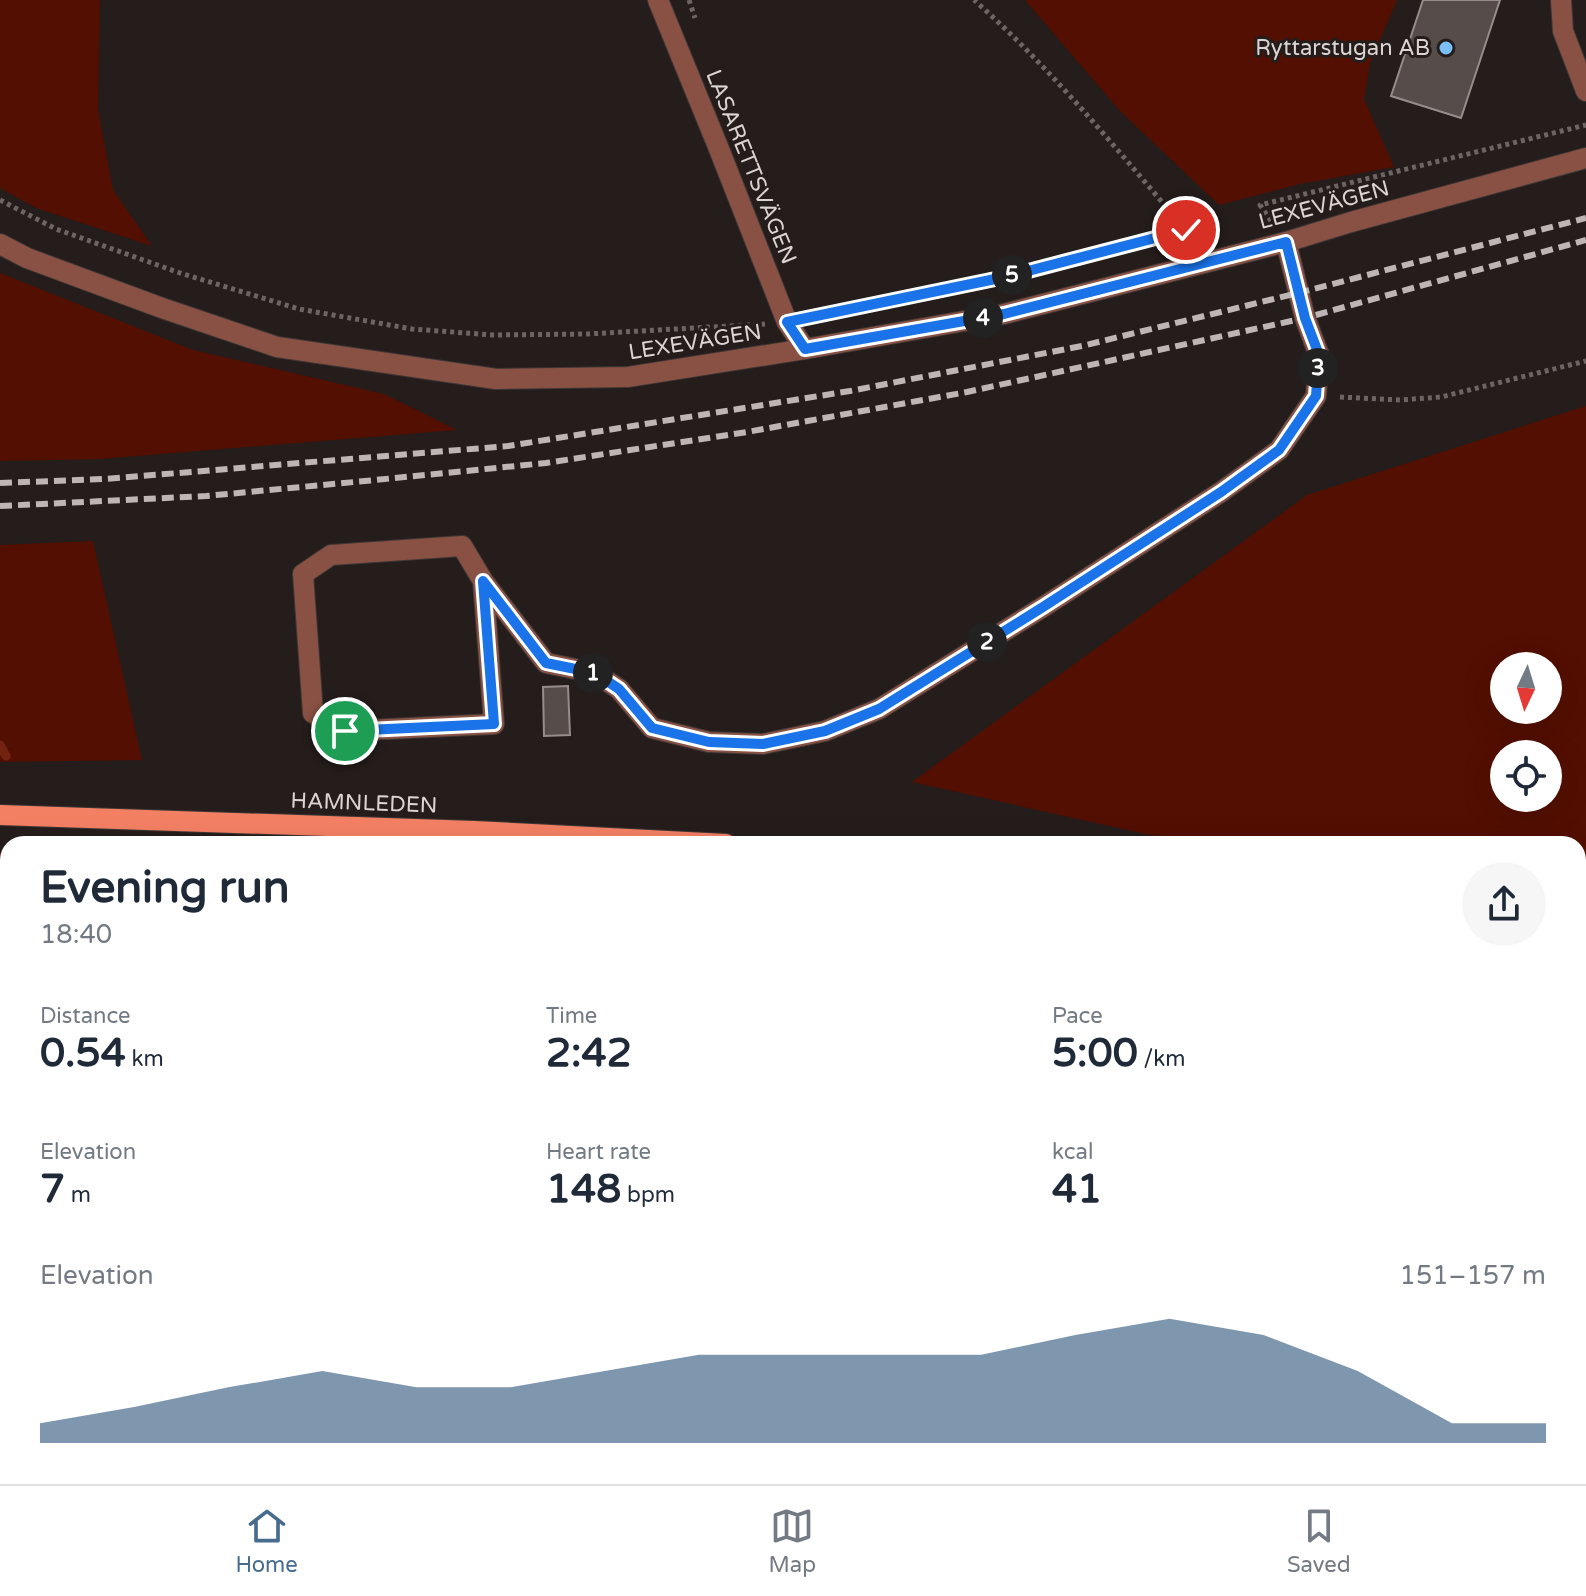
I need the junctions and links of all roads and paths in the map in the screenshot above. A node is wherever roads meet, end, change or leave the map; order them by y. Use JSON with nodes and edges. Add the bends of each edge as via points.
{"nodes":[{"id":1,"x":658,"y":0,"type":"edge"},
{"id":2,"x":974,"y":0,"type":"edge"},
{"id":3,"x":1561,"y":0,"type":"edge"},
{"id":4,"x":1586,"y":91,"type":"edge"},
{"id":5,"x":1586,"y":125,"type":"edge"},
{"id":6,"x":1586,"y":158,"type":"edge"},
{"id":7,"x":0,"y":200,"type":"edge"},
{"id":8,"x":1260,"y":205,"type":"dead end"},
{"id":9,"x":1286,"y":242,"type":"junction"},
{"id":10,"x":0,"y":244,"type":"edge"},
{"id":11,"x":787,"y":322,"type":"junction"},
{"id":12,"x":805,"y":349,"type":"junction"},
{"id":13,"x":1586,"y":361,"type":"edge"},
{"id":14,"x":1316,"y":396,"type":"junction"},
{"id":15,"x":483,"y":581,"type":"junction"},
{"id":16,"x":0,"y":815,"type":"edge"},
{"id":17,"x":571,"y":836,"type":"edge"}],
"edges":[{"from":1,"to":11,"type":"street","name":"LASARETTSVÄGEN"},
{"from":2,"to":11,"type":"path","via":[[1096,125],[1186,230],[1005,277]]},
{"from":3,"to":4,"type":"street","via":[[1563,31]]},
{"from":5,"to":8,"type":"path"},
{"from":6,"to":9,"type":"street","name":"LEXEVÄGEN"},
{"from":7,"to":11,"type":"path","via":[[56,229],[180,273],[299,309],[412,329],[556,334]]},
{"from":9,"to":12,"type":"street","name":"LEXEVÄGEN","via":[[1004,314]]},
{"from":9,"to":14,"type":"street","via":[[1319,355]]},
{"from":10,"to":12,"type":"street","name":"LEXEVÄGEN","via":[[277,347],[496,379],[628,377]]},
{"from":11,"to":12,"type":"street","name":"LASARETTSVÄGEN"},
{"from":13,"to":14,"type":"path","via":[[1441,397]]},
{"from":14,"to":15,"type":"street","via":[[1279,450],[1221,492],[879,709],[825,731],[763,744],[709,742],[652,728],[619,689],[595,673],[546,663]]},
{"from":15,"to":15,"type":"street","via":[[462,546],[331,555],[303,574],[313,713],[345,731],[494,724]]},
{"from":16,"to":17,"type":"main road","name":"HAMNLEDEN"}]}
